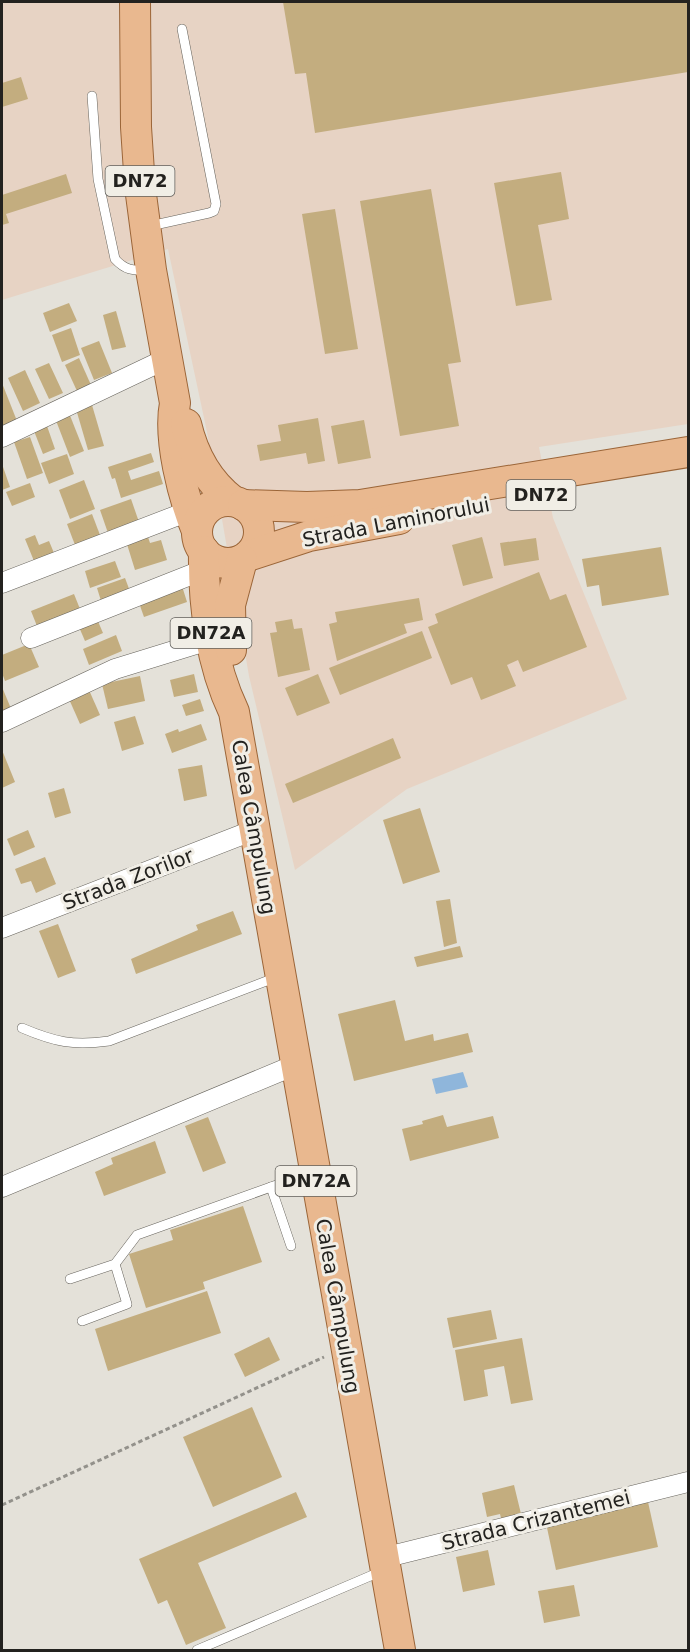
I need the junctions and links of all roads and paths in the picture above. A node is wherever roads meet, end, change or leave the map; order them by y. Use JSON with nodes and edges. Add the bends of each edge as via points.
{"nodes":[{"id":1,"x":135,"y":2,"type":"edge"},
{"id":2,"x":182,"y":29,"type":"dead end"},
{"id":3,"x":92,"y":96,"type":"dead end"},
{"id":4,"x":145,"y":227,"type":"junction"},
{"id":5,"x":151,"y":270,"type":"junction"},
{"id":6,"x":166,"y":359,"type":"junction"},
{"id":7,"x":175,"y":403,"type":"junction"},
{"id":8,"x":2,"y":437,"type":"edge"},
{"id":9,"x":688,"y":452,"type":"edge"},
{"id":10,"x":688,"y":470,"type":"edge"},
{"id":11,"x":238,"y":503,"type":"junction"},
{"id":12,"x":198,"y":541,"type":"junction"},
{"id":13,"x":245,"y":558,"type":"junction"},
{"id":14,"x":2,"y":582,"type":"edge"},
{"id":15,"x":220,"y":636,"type":"junction"},
{"id":16,"x":31,"y":638,"type":"dead end"},
{"id":17,"x":2,"y":722,"type":"edge"},
{"id":18,"x":254,"y":830,"type":"junction"},
{"id":19,"x":2,"y":928,"type":"edge"},
{"id":20,"x":280,"y":976,"type":"junction"},
{"id":21,"x":22,"y":1028,"type":"dead end"},
{"id":22,"x":296,"y":1065,"type":"junction"},
{"id":23,"x":314,"y":1171,"type":"junction"},
{"id":24,"x":2,"y":1187,"type":"edge"},
{"id":25,"x":271,"y":1187,"type":"junction"},
{"id":26,"x":291,"y":1246,"type":"dead end"},
{"id":27,"x":115,"y":1264,"type":"junction"},
{"id":28,"x":70,"y":1279,"type":"dead end"},
{"id":29,"x":82,"y":1321,"type":"dead end"},
{"id":30,"x":346,"y":1347,"type":"junction"},
{"id":31,"x":688,"y":1482,"type":"edge"},
{"id":32,"x":2,"y":1505,"type":"edge"},
{"id":33,"x":384,"y":1564,"type":"junction"},
{"id":34,"x":196,"y":1650,"type":"edge"},
{"id":35,"x":400,"y":1650,"type":"edge"}],
"edges":[{"from":1,"to":4,"type":"main road","name":"Calea Câmpulung","number":"DN72","via":[[136,127]]},
{"from":2,"to":4,"type":"lane","via":[[216,204],[209,213]]},
{"from":3,"to":5,"type":"lane","via":[[98,179],[115,259],[133,271]]},
{"from":4,"to":5,"type":"main road","name":"Calea Câmpulung","number":"DN72"},
{"from":5,"to":6,"type":"main road","name":"Calea Câmpulung","number":"DN72"},
{"from":6,"to":7,"type":"main road","name":"Calea Câmpulung","number":"DN72"},
{"from":6,"to":8,"type":"street"},
{"from":7,"to":11,"type":"main road","name":"Calea Câmpulung","number":"DN72","via":[[206,473]]},
{"from":7,"to":12,"type":"main road","name":"Calea Câmpulung","number":"DN72","via":[[172,418]]},
{"from":9,"to":11,"type":"main road","name":"Strada Laminorului","via":[[340,506]]},
{"from":10,"to":13,"type":"main road","name":"Strada Laminorului","number":"DN72","via":[[364,525],[309,536]]},
{"from":11,"to":12,"type":"main road","via":[[223,502],[205,512]]},
{"from":11,"to":13,"type":"main road","name":"Calea Câmpulung","number":"DN72","via":[[251,511],[259,529],[259,539]]},
{"from":12,"to":13,"type":"main road","number":"DN72","via":[[217,561]]},
{"from":12,"to":14,"type":"street"},
{"from":12,"to":15,"type":"main road","name":"Calea Câmpulung","number":"DN72A"},
{"from":12,"to":16,"type":"street"},
{"from":13,"to":15,"type":"main road","name":"Calea Câmpulung","number":"DN72A"},
{"from":15,"to":17,"type":"street","via":[[115,669]]},
{"from":15,"to":18,"type":"main road","name":"Calea Câmpulung","number":"DN72A","via":[[222,687],[234,712]]},
{"from":18,"to":19,"type":"street","name":"Strada Zorilor"},
{"from":18,"to":20,"type":"main road","name":"Calea Câmpulung","number":"DN72A"},
{"from":20,"to":21,"type":"lane","via":[[109,1041],[61,1043]]},
{"from":20,"to":22,"type":"main road","name":"Calea Câmpulung","number":"DN72A"},
{"from":22,"to":23,"type":"main road","name":"Calea Câmpulung","number":"DN72A"},
{"from":22,"to":24,"type":"street"},
{"from":23,"to":25,"type":"lane"},
{"from":23,"to":30,"type":"main road","name":"Calea Câmpulung","number":"DN72A"},
{"from":25,"to":26,"type":"lane"},
{"from":25,"to":27,"type":"lane","via":[[137,1235]]},
{"from":27,"to":28,"type":"lane"},
{"from":27,"to":29,"type":"lane","via":[[127,1304]]},
{"from":30,"to":32,"type":"path"},
{"from":30,"to":33,"type":"main road","name":"Calea Câmpulung","number":"DN72A"},
{"from":31,"to":33,"type":"street","name":"Strada Crizantemei"},
{"from":33,"to":34,"type":"lane"},
{"from":33,"to":35,"type":"main road","name":"Calea Câmpulung","number":"DN72A"}]}
